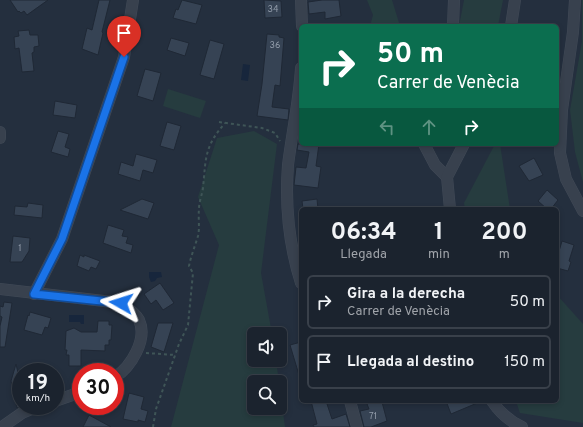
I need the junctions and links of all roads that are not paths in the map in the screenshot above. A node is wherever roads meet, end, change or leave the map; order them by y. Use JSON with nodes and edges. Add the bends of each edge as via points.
{"nodes":[{"id":1,"x":133,"y":0,"type":"edge"},
{"id":2,"x":301,"y":0,"type":"edge"},
{"id":3,"x":454,"y":0,"type":"edge"},
{"id":4,"x":515,"y":0,"type":"edge"},
{"id":5,"x":575,"y":0,"type":"edge"},
{"id":6,"x":302,"y":24,"type":"edge"},
{"id":7,"x":453,"y":24,"type":"edge"},
{"id":8,"x":510,"y":24,"type":"edge"},
{"id":9,"x":299,"y":94,"type":"edge"},
{"id":10,"x":0,"y":132,"type":"edge"},
{"id":11,"x":0,"y":138,"type":"edge"},
{"id":12,"x":425,"y":146,"type":"edge"},
{"id":13,"x":463,"y":146,"type":"edge"},
{"id":14,"x":447,"y":177,"type":"junction"},
{"id":15,"x":450,"y":207,"type":"edge"},
{"id":16,"x":583,"y":211,"type":"edge"},
{"id":17,"x":299,"y":276,"type":"edge"},
{"id":18,"x":0,"y":289,"type":"edge"},
{"id":19,"x":34,"y":294,"type":"junction"},
{"id":20,"x":124,"y":368,"type":"edge"},
{"id":21,"x":351,"y":403,"type":"edge"},
{"id":22,"x":494,"y":403,"type":"edge"},
{"id":23,"x":19,"y":415,"type":"edge"},
{"id":24,"x":2,"y":427,"type":"edge"},
{"id":25,"x":357,"y":427,"type":"edge"},
{"id":26,"x":522,"y":427,"type":"edge"}],
"edges":[{"from":1,"to":19,"type":"street","via":[[124,57],[62,239]]},
{"from":2,"to":6,"type":"street"},
{"from":3,"to":7,"type":"street"},
{"from":4,"to":8,"type":"street"},
{"from":5,"to":16,"type":"street","via":[[562,110],[560,153],[566,179]]},
{"from":9,"to":17,"type":"street","via":[[288,165],[287,203],[289,233]]},
{"from":10,"to":11,"type":"street"},
{"from":12,"to":14,"type":"street","via":[[435,165]]},
{"from":13,"to":14,"type":"street"},
{"from":14,"to":15,"type":"street"},
{"from":18,"to":19,"type":"street"},
{"from":19,"to":20,"type":"street","via":[[121,303],[131,310],[139,321],[141,332],[139,344]]},
{"from":21,"to":25,"type":"street"},
{"from":22,"to":26,"type":"street","via":[[509,420]]},
{"from":23,"to":24,"type":"street"}]}
